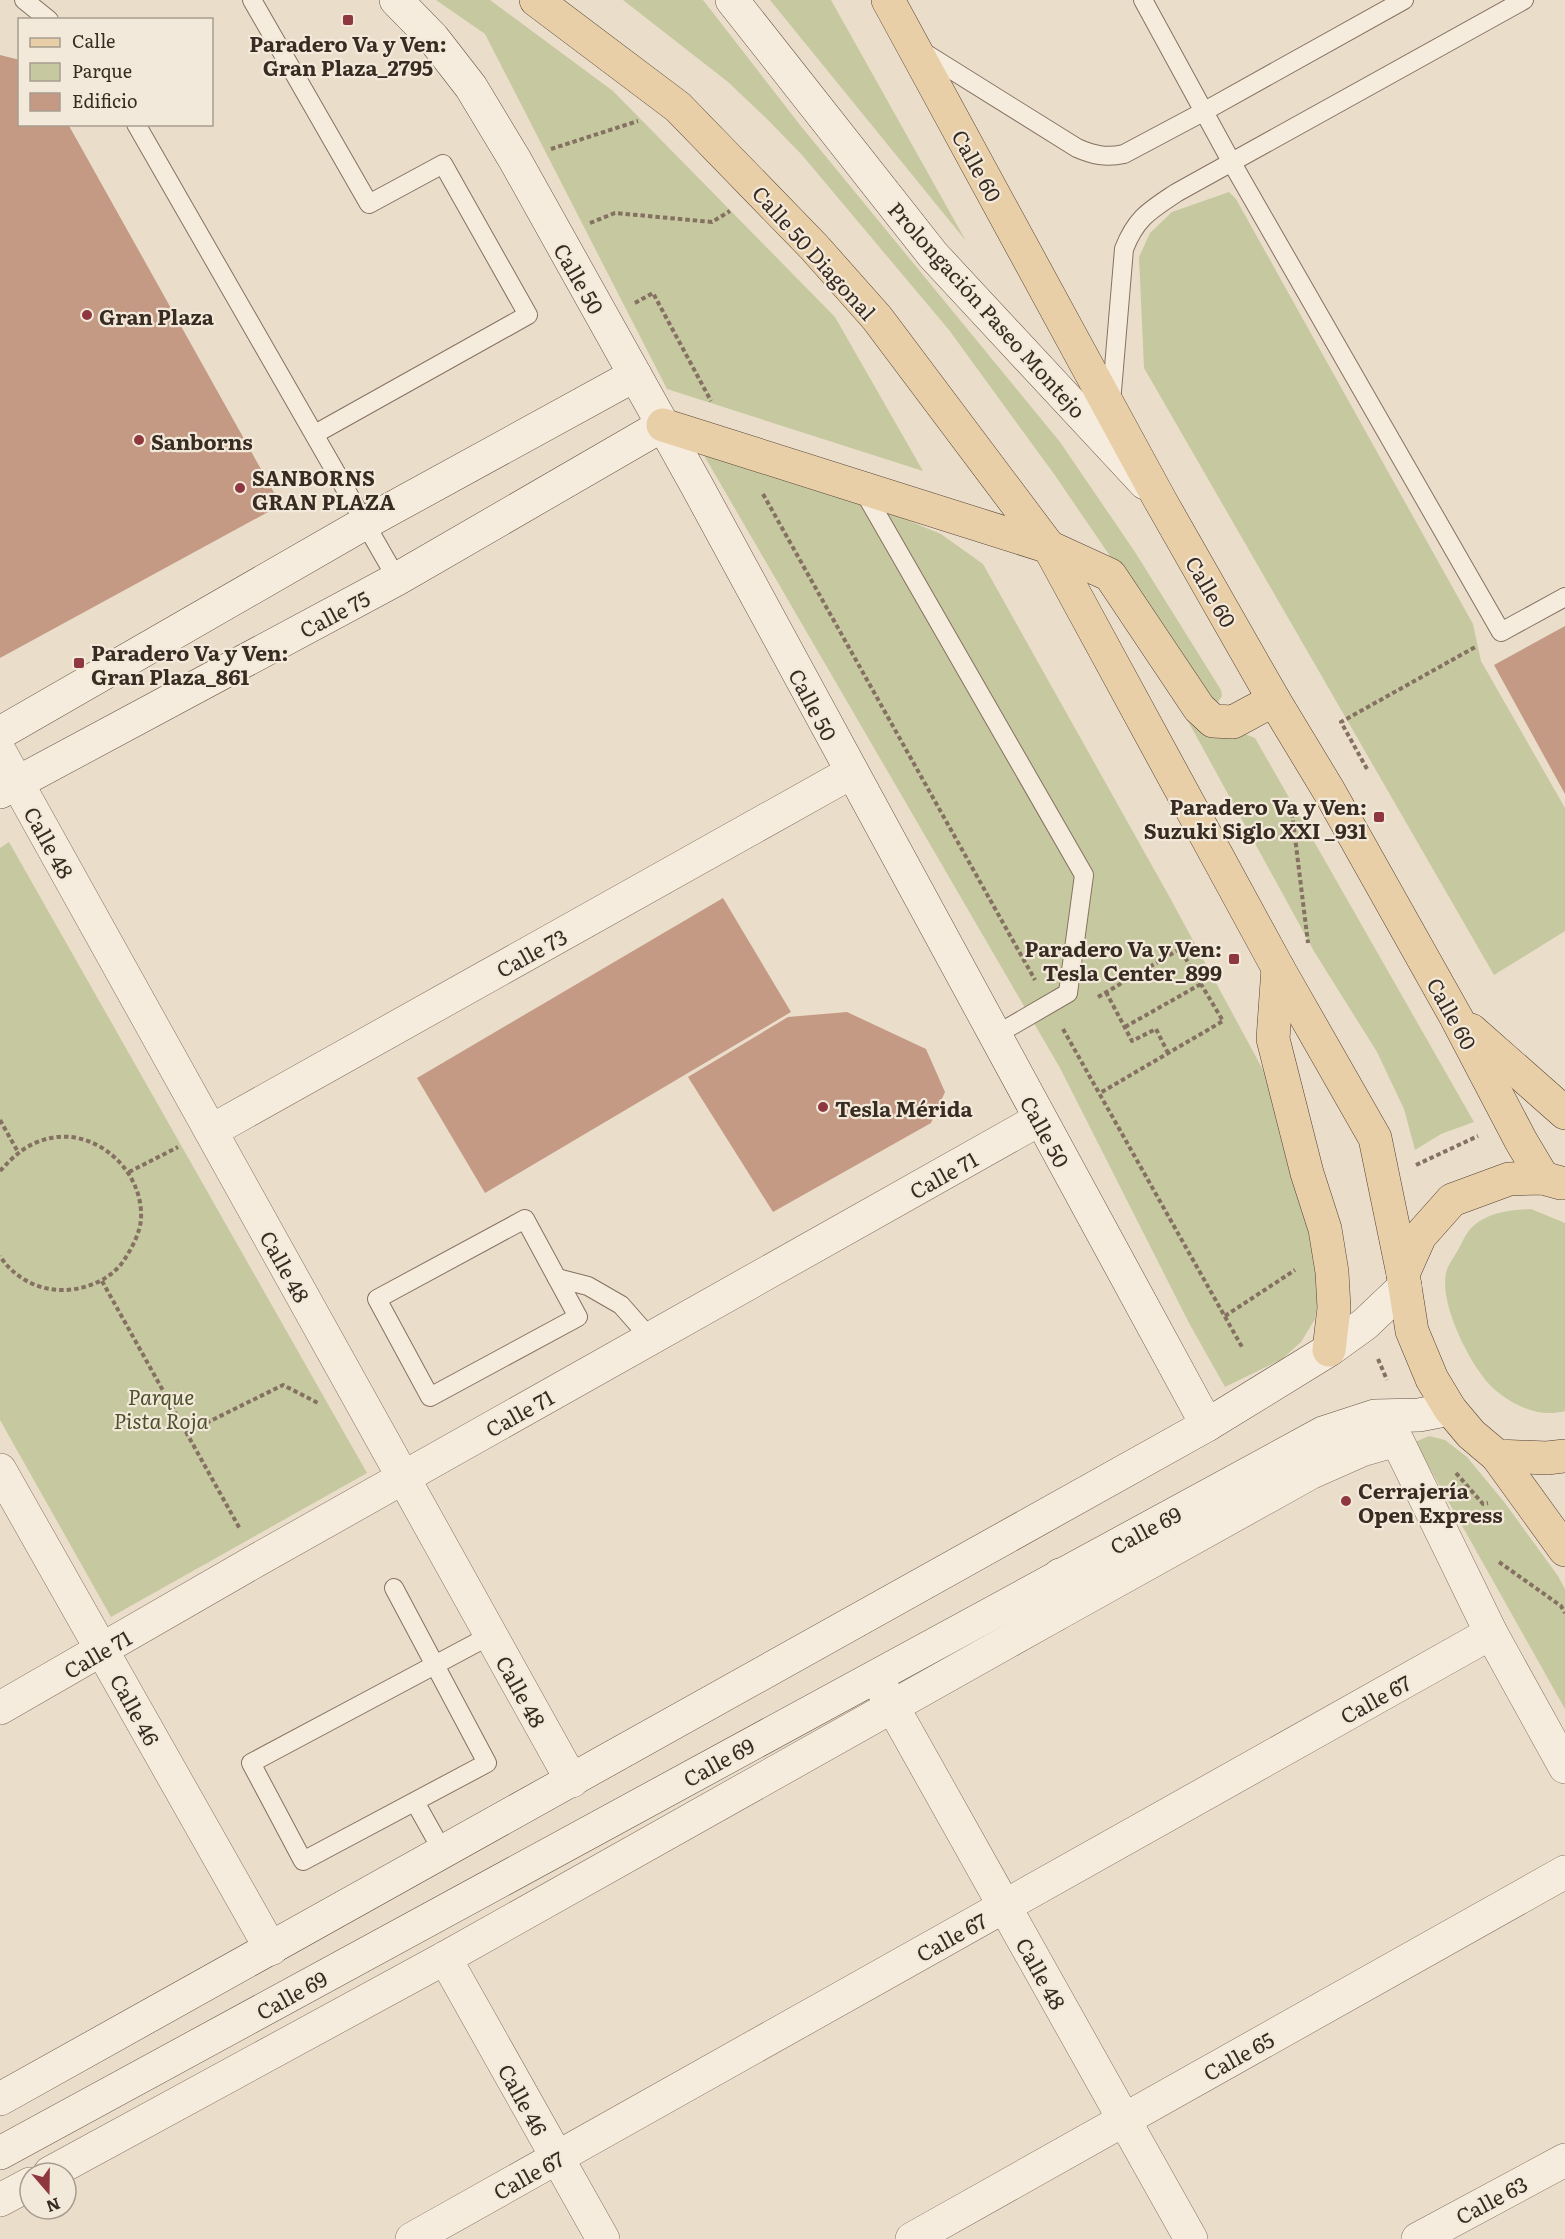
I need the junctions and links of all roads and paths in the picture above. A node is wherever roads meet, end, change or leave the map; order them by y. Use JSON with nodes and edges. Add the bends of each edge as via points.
{"nodes":[{"id":1,"x":24,"y":0,"type":"edge"},
{"id":2,"x":252,"y":0,"type":"edge"},
{"id":3,"x":396,"y":0,"type":"edge"},
{"id":4,"x":536,"y":0,"type":"edge"},
{"id":5,"x":732,"y":0,"type":"edge"},
{"id":6,"x":888,"y":0,"type":"edge"},
{"id":7,"x":1143,"y":0,"type":"edge"},
{"id":8,"x":1404,"y":0,"type":"edge"},
{"id":9,"x":1524,"y":0,"type":"edge"},
{"id":10,"x":46,"y":18,"type":"edge"},
{"id":11,"x":913,"y":45,"type":"junction"},
{"id":12,"x":678,"y":107,"type":"junction"},
{"id":13,"x":1203,"y":112,"type":"junction"},
{"id":14,"x":137,"y":126,"type":"edge"},
{"id":15,"x":515,"y":160,"type":"junction"},
{"id":16,"x":1232,"y":163,"type":"junction"},
{"id":17,"x":762,"y":193,"type":"junction"},
{"id":18,"x":557,"y":238,"type":"junction"},
{"id":19,"x":629,"y":306,"type":"dead end"},
{"id":20,"x":635,"y":375,"type":"junction"},
{"id":21,"x":712,"y":402,"type":"dead end"},
{"id":22,"x":1111,"y":409,"type":"junction"},
{"id":23,"x":663,"y":425,"type":"junction"},
{"id":24,"x":315,"y":434,"type":"junction"},
{"id":25,"x":862,"y":488,"type":"junction"},
{"id":26,"x":763,"y":494,"type":"dead end"},
{"id":27,"x":1160,"y":500,"type":"junction"},
{"id":28,"x":365,"y":523,"type":"junction"},
{"id":29,"x":1049,"y":547,"type":"junction"},
{"id":30,"x":397,"y":579,"type":"junction"},
{"id":31,"x":1565,"y":597,"type":"edge"},
{"id":32,"x":1501,"y":632,"type":"junction"},
{"id":33,"x":1274,"y":700,"type":"junction"},
{"id":34,"x":0,"y":733,"type":"edge"},
{"id":35,"x":0,"y":752,"type":"edge"},
{"id":36,"x":1367,"y":769,"type":"dead end"},
{"id":37,"x":852,"y":772,"type":"junction"},
{"id":38,"x":8,"y":787,"type":"edge"},
{"id":39,"x":1292,"y":813,"type":"dead end"},
{"id":40,"x":1309,"y":951,"type":"dead end"},
{"id":41,"x":1278,"y":968,"type":"junction"},
{"id":42,"x":1201,"y":984,"type":"junction"},
{"id":43,"x":1040,"y":988,"type":"dead end"},
{"id":44,"x":1106,"y":992,"type":"junction"},
{"id":45,"x":1097,"y":998,"type":"dead end"},
{"id":46,"x":1456,"y":1017,"type":"junction"},
{"id":47,"x":1058,"y":1020,"type":"dead end"},
{"id":48,"x":1125,"y":1027,"type":"junction"},
{"id":49,"x":994,"y":1036,"type":"junction"},
{"id":50,"x":1168,"y":1053,"type":"junction"},
{"id":51,"x":1100,"y":1093,"type":"junction"},
{"id":52,"x":1565,"y":1113,"type":"edge"},
{"id":53,"x":1040,"y":1119,"type":"junction"},
{"id":54,"x":0,"y":1120,"type":"edge"},
{"id":55,"x":211,"y":1131,"type":"junction"},
{"id":56,"x":1478,"y":1136,"type":"dead end"},
{"id":57,"x":18,"y":1152,"type":"junction"},
{"id":58,"x":1416,"y":1165,"type":"dead end"},
{"id":59,"x":0,"y":1171,"type":"edge"},
{"id":60,"x":129,"y":1172,"type":"junction"},
{"id":61,"x":1554,"y":1182,"type":"edge"},
{"id":62,"x":0,"y":1257,"type":"edge"},
{"id":63,"x":1301,"y":1266,"type":"dead end"},
{"id":64,"x":557,"y":1278,"type":"junction"},
{"id":65,"x":1404,"y":1280,"type":"junction"},
{"id":66,"x":102,"y":1281,"type":"junction"},
{"id":67,"x":1225,"y":1316,"type":"junction"},
{"id":68,"x":650,"y":1338,"type":"junction"},
{"id":69,"x":1242,"y":1347,"type":"dead end"},
{"id":70,"x":1329,"y":1350,"type":"junction"},
{"id":71,"x":1377,"y":1359,"type":"dead end"},
{"id":72,"x":1387,"y":1381,"type":"dead end"},
{"id":73,"x":321,"y":1405,"type":"dead end"},
{"id":74,"x":1450,"y":1409,"type":"junction"},
{"id":75,"x":1207,"y":1425,"type":"junction"},
{"id":76,"x":186,"y":1433,"type":"junction"},
{"id":77,"x":1497,"y":1456,"type":"junction"},
{"id":78,"x":1565,"y":1456,"type":"edge"},
{"id":79,"x":0,"y":1470,"type":"edge"},
{"id":80,"x":403,"y":1477,"type":"junction"},
{"id":81,"x":1565,"y":1550,"type":"edge"},
{"id":82,"x":1490,"y":1556,"type":"dead end"},
{"id":83,"x":256,"y":1560,"type":"junction"},
{"id":84,"x":1060,"y":1575,"type":"junction"},
{"id":85,"x":394,"y":1588,"type":"dead end"},
{"id":86,"x":1565,"y":1613,"type":"edge"},
{"id":87,"x":1055,"y":1615,"type":"junction"},
{"id":88,"x":1491,"y":1633,"type":"junction"},
{"id":89,"x":491,"y":1635,"type":"junction"},
{"id":90,"x":102,"y":1650,"type":"junction"},
{"id":91,"x":435,"y":1664,"type":"junction"},
{"id":92,"x":875,"y":1675,"type":"junction"},
{"id":93,"x":892,"y":1706,"type":"junction"},
{"id":94,"x":0,"y":1708,"type":"edge"},
{"id":95,"x":1565,"y":1767,"type":"edge"},
{"id":96,"x":572,"y":1781,"type":"junction"},
{"id":97,"x":415,"y":1802,"type":"junction"},
{"id":98,"x":443,"y":1852,"type":"junction"},
{"id":99,"x":1565,"y":1872,"type":"edge"},
{"id":100,"x":1004,"y":1906,"type":"junction"},
{"id":101,"x":265,"y":1938,"type":"junction"},
{"id":102,"x":445,"y":1958,"type":"junction"},
{"id":103,"x":0,"y":2099,"type":"edge"},
{"id":104,"x":1124,"y":2120,"type":"junction"},
{"id":105,"x":0,"y":2153,"type":"edge"},
{"id":106,"x":557,"y":2157,"type":"junction"},
{"id":107,"x":1565,"y":2160,"type":"edge"},
{"id":108,"x":72,"y":2161,"type":"edge"},
{"id":109,"x":18,"y":2190,"type":"edge"},
{"id":110,"x":0,"y":2200,"type":"edge"},
{"id":111,"x":412,"y":2239,"type":"edge"},
{"id":112,"x":603,"y":2239,"type":"edge"},
{"id":113,"x":912,"y":2239,"type":"edge"},
{"id":114,"x":1191,"y":2239,"type":"edge"},
{"id":115,"x":1418,"y":2239,"type":"edge"}],
"edges":[{"from":1,"to":10,"type":"lane"},
{"from":2,"to":24,"type":"lane","via":[[369,204],[443,164],[528,315]]},
{"from":3,"to":15,"type":"street","name":"Calle 50","via":[[433,38],[471,87]]},
{"from":4,"to":12,"type":"main road","name":"Calle 50 Diagonal"},
{"from":5,"to":27,"type":"street","name":"Prolongación Paseo Montejo","via":[[933,255]]},
{"from":6,"to":11,"type":"main road","name":"Calle 60"},
{"from":7,"to":13,"type":"lane"},
{"from":8,"to":13,"type":"lane"},
{"from":9,"to":16,"type":"lane"},
{"from":11,"to":13,"type":"lane","via":[[1077,148],[1093,154],[1124,154]]},
{"from":11,"to":22,"type":"main road","name":"Calle 60"},
{"from":12,"to":15,"type":"path"},
{"from":12,"to":17,"type":"main road","name":"Calle 50 Diagonal"},
{"from":13,"to":16,"type":"lane"},
{"from":14,"to":24,"type":"lane"},
{"from":15,"to":18,"type":"street","name":"Calle 50"},
{"from":16,"to":22,"type":"lane","via":[[1176,193],[1149,211],[1132,229],[1124,249]]},
{"from":16,"to":32,"type":"lane"},
{"from":17,"to":18,"type":"path","via":[[712,222],[615,213]]},
{"from":17,"to":29,"type":"main road","name":"Calle 50 Diagonal","via":[[877,318]]},
{"from":18,"to":20,"type":"street","name":"Calle 50"},
{"from":19,"to":21,"type":"path","via":[[653,293]]},
{"from":20,"to":23,"type":"street","name":"Calle 50"},
{"from":20,"to":28,"type":"street"},
{"from":22,"to":27,"type":"main road","name":"Calle 60"},
{"from":23,"to":25,"type":"main road"},
{"from":23,"to":30,"type":"street","name":"Calle 75"},
{"from":23,"to":37,"type":"street","name":"Calle 50"},
{"from":24,"to":28,"type":"lane"},
{"from":25,"to":29,"type":"main road"},
{"from":25,"to":49,"type":"lane","via":[[1084,875],[1068,993]]},
{"from":26,"to":43,"type":"path"},
{"from":27,"to":33,"type":"main road","name":"Calle 60"},
{"from":28,"to":30,"type":"lane"},
{"from":28,"to":34,"type":"street"},
{"from":29,"to":33,"type":"main road","via":[[1110,575],[1199,708],[1213,721],[1233,722]]},
{"from":29,"to":41,"type":"main road"},
{"from":30,"to":38,"type":"street","name":"Calle 75"},
{"from":31,"to":32,"type":"lane"},
{"from":32,"to":36,"type":"path","via":[[1341,722]]},
{"from":33,"to":46,"type":"main road","name":"Calle 60"},
{"from":35,"to":38,"type":"street","name":"Calle 48"},
{"from":37,"to":49,"type":"street","name":"Calle 50"},
{"from":37,"to":55,"type":"street","name":"Calle 73"},
{"from":38,"to":55,"type":"street","name":"Calle 48"},
{"from":39,"to":40,"type":"path"},
{"from":41,"to":65,"type":"main road","via":[[1375,1138]]},
{"from":41,"to":70,"type":"main road","via":[[1273,1039],[1325,1229],[1334,1308]]},
{"from":42,"to":44,"type":"path","via":[[1180,949]]},
{"from":42,"to":48,"type":"path"},
{"from":42,"to":50,"type":"path","via":[[1223,1021]]},
{"from":44,"to":45,"type":"path"},
{"from":44,"to":48,"type":"path"},
{"from":46,"to":52,"type":"main road"},
{"from":46,"to":61,"type":"main road","name":"Calle 60","via":[[1521,1141]]},
{"from":47,"to":51,"type":"path"},
{"from":48,"to":50,"type":"path","via":[[1132,1041],[1155,1029]]},
{"from":49,"to":53,"type":"street","name":"Calle 50"},
{"from":50,"to":51,"type":"path"},
{"from":51,"to":67,"type":"path"},
{"from":53,"to":68,"type":"street","name":"Calle 71"},
{"from":53,"to":75,"type":"street","name":"Calle 50"},
{"from":54,"to":57,"type":"path"},
{"from":55,"to":60,"type":"path"},
{"from":55,"to":80,"type":"street","name":"Calle 48"},
{"from":56,"to":58,"type":"path"},
{"from":57,"to":59,"type":"path"},
{"from":57,"to":60,"type":"path","via":[[41,1140],[66,1137],[90,1142],[112,1154]]},
{"from":60,"to":66,"type":"path","via":[[139,1195],[141,1220],[122,1265]]},
{"from":61,"to":65,"type":"main road","via":[[1509,1179],[1452,1200],[1420,1236]]},
{"from":62,"to":66,"type":"path","via":[[27,1282],[52,1290],[78,1290]]},
{"from":63,"to":67,"type":"path"},
{"from":64,"to":64,"type":"lane","via":[[578,1317],[430,1397],[377,1299],[525,1219]]},
{"from":64,"to":68,"type":"lane","via":[[588,1286],[621,1305]]},
{"from":65,"to":70,"type":"street","via":[[1365,1324]]},
{"from":65,"to":74,"type":"main road","via":[[1412,1331],[1432,1379]]},
{"from":66,"to":76,"type":"path"},
{"from":67,"to":69,"type":"path"},
{"from":68,"to":80,"type":"street","name":"Calle 71"},
{"from":70,"to":75,"type":"street"},
{"from":71,"to":72,"type":"path"},
{"from":73,"to":76,"type":"path","via":[[283,1385]]},
{"from":74,"to":77,"type":"main road"},
{"from":74,"to":84,"type":"street","name":"Calle 69","via":[[1375,1416],[1323,1433]]},
{"from":75,"to":96,"type":"street"},
{"from":76,"to":83,"type":"path"},
{"from":77,"to":78,"type":"main road"},
{"from":77,"to":81,"type":"main road"},
{"from":79,"to":90,"type":"street","name":"Calle 46"},
{"from":80,"to":83,"type":"street","name":"Calle 71"},
{"from":80,"to":89,"type":"street","name":"Calle 48"},
{"from":82,"to":86,"type":"path","via":[[1561,1606]]},
{"from":83,"to":90,"type":"street","name":"Calle 71"},
{"from":84,"to":87,"type":"street"},
{"from":84,"to":92,"type":"street","name":"Calle 69"},
{"from":85,"to":91,"type":"lane"},
{"from":87,"to":88,"type":"street","name":"Calle 69","via":[[1310,1473],[1362,1450],[1397,1440]]},
{"from":87,"to":93,"type":"street","name":"Calle 69"},
{"from":88,"to":95,"type":"street"},
{"from":88,"to":100,"type":"street","name":"Calle 67"},
{"from":89,"to":91,"type":"lane"},
{"from":89,"to":96,"type":"street","name":"Calle 48"},
{"from":90,"to":94,"type":"street","name":"Calle 71"},
{"from":90,"to":101,"type":"street","name":"Calle 46"},
{"from":91,"to":97,"type":"lane","via":[[487,1763]]},
{"from":91,"to":97,"type":"lane","via":[[251,1763],[303,1861]]},
{"from":92,"to":93,"type":"street","name":"Calle 48"},
{"from":92,"to":105,"type":"street","name":"Calle 69"},
{"from":93,"to":100,"type":"street","name":"Calle 48"},
{"from":93,"to":102,"type":"street","name":"Calle 69"},
{"from":96,"to":98,"type":"street"},
{"from":97,"to":98,"type":"lane"},
{"from":98,"to":101,"type":"street"},
{"from":99,"to":104,"type":"street","name":"Calle 65"},
{"from":100,"to":104,"type":"street","name":"Calle 48"},
{"from":100,"to":106,"type":"street","name":"Calle 67"},
{"from":101,"to":103,"type":"street"},
{"from":102,"to":106,"type":"street","name":"Calle 46"},
{"from":102,"to":108,"type":"street","name":"Calle 69"},
{"from":104,"to":113,"type":"street","name":"Calle 65"},
{"from":104,"to":114,"type":"street","name":"Calle 48"},
{"from":106,"to":111,"type":"street","name":"Calle 67"},
{"from":106,"to":112,"type":"street","name":"Calle 46"},
{"from":107,"to":115,"type":"street","name":"Calle 63"},
{"from":109,"to":110,"type":"street"}]}
